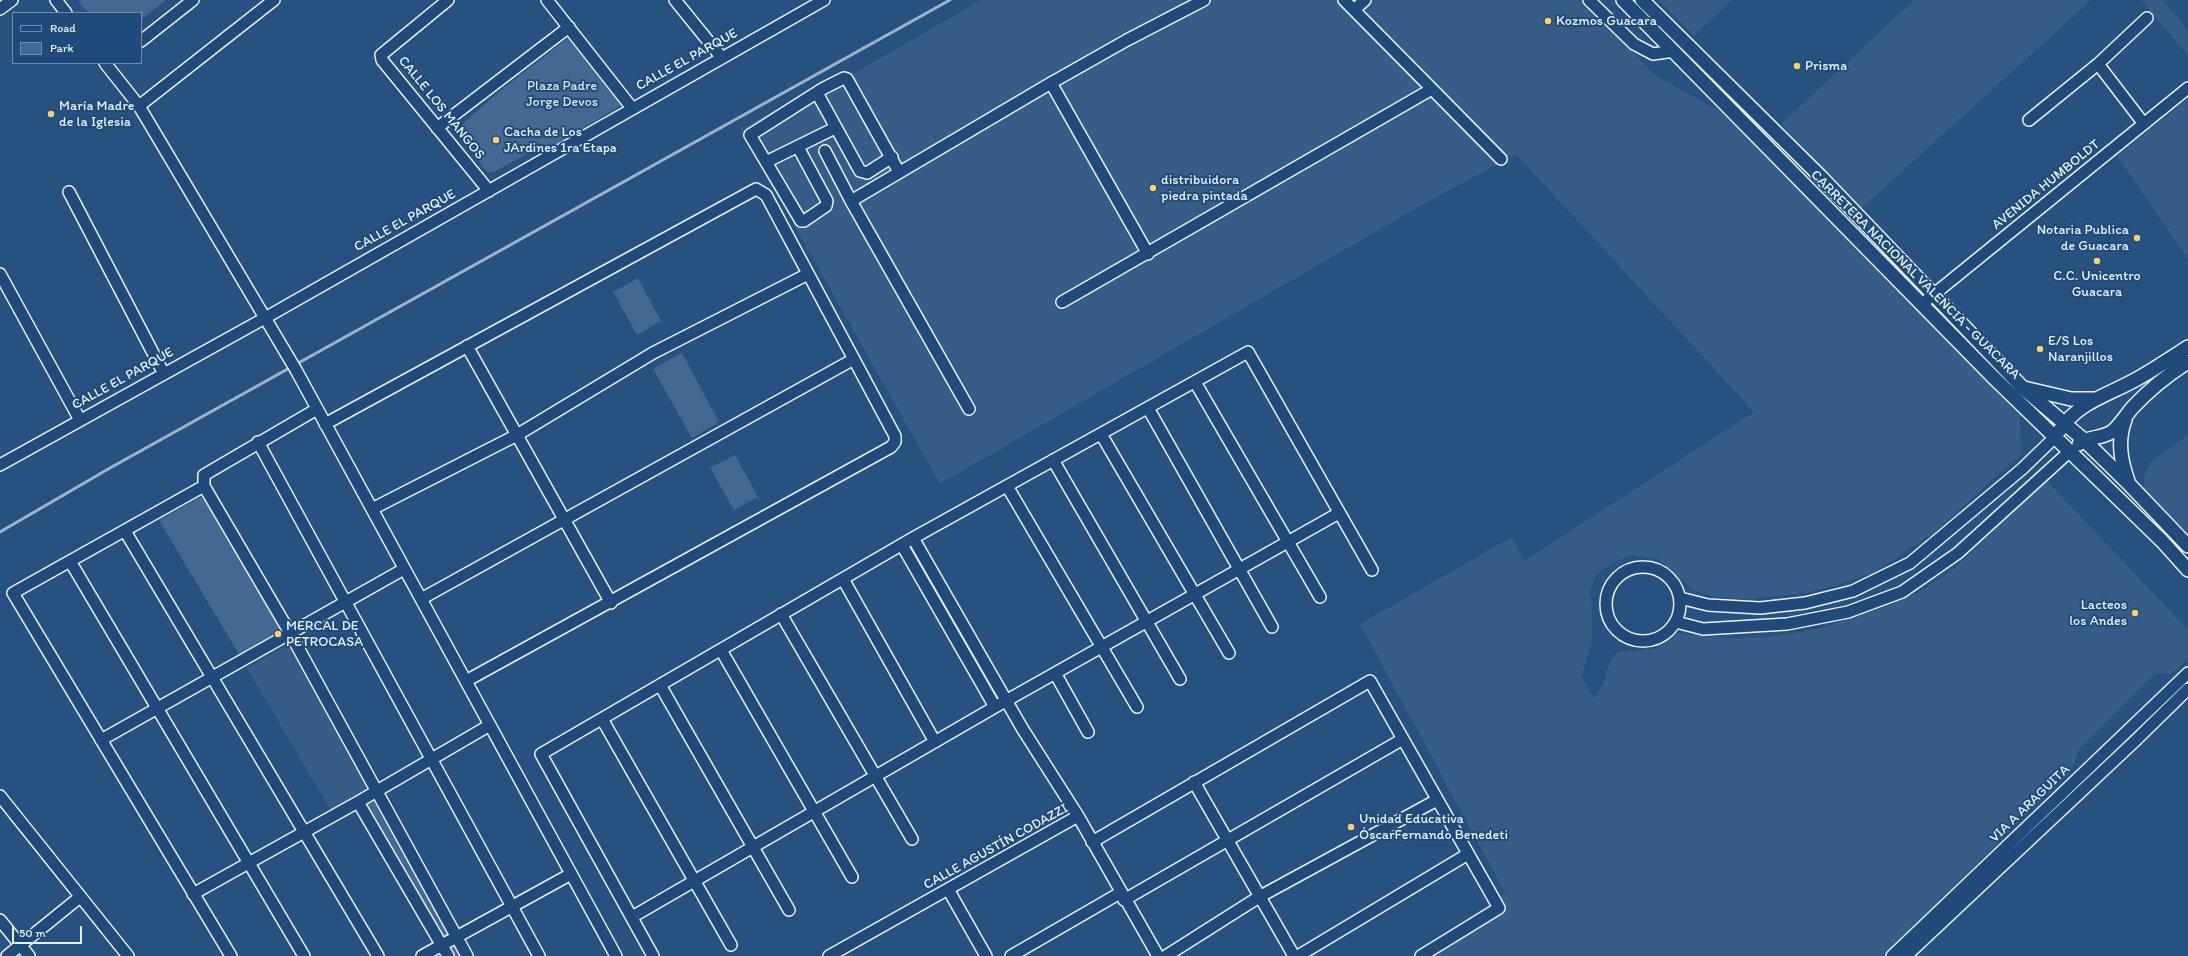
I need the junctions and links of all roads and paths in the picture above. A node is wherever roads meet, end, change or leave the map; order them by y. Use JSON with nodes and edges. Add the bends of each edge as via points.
{"nodes":[{"id":1,"x":12,"y":0,"type":"edge"},
{"id":2,"x":56,"y":0,"type":"edge"},
{"id":3,"x":193,"y":0,"type":"edge"},
{"id":4,"x":274,"y":0,"type":"edge"},
{"id":5,"x":448,"y":0,"type":"edge"},
{"id":6,"x":547,"y":0,"type":"edge"},
{"id":7,"x":675,"y":0,"type":"edge"},
{"id":8,"x":1204,"y":0,"type":"edge"},
{"id":9,"x":1344,"y":0,"type":"edge"},
{"id":10,"x":1365,"y":0,"type":"edge"},
{"id":11,"x":1589,"y":0,"type":"edge"},
{"id":12,"x":1623,"y":0,"type":"edge"},
{"id":13,"x":1642,"y":0,"type":"edge"},
{"id":14,"x":817,"y":2,"type":"edge"},
{"id":15,"x":0,"y":9,"type":"edge"},
{"id":16,"x":1354,"y":10,"type":"junction"},
{"id":17,"x":65,"y":12,"type":"edge"},
{"id":18,"x":2148,"y":18,"type":"dead end"},
{"id":19,"x":569,"y":27,"type":"junction"},
{"id":20,"x":142,"y":40,"type":"edge"},
{"id":21,"x":1674,"y":51,"type":"junction"},
{"id":22,"x":722,"y":58,"type":"junction"},
{"id":23,"x":109,"y":64,"type":"edge"},
{"id":24,"x":2098,"y":64,"type":"junction"},
{"id":25,"x":1051,"y":84,"type":"junction"},
{"id":26,"x":2188,"y":88,"type":"edge"},
{"id":27,"x":1432,"y":89,"type":"junction"},
{"id":28,"x":816,"y":93,"type":"junction"},
{"id":29,"x":139,"y":106,"type":"junction"},
{"id":30,"x":632,"y":108,"type":"junction"},
{"id":31,"x":2029,"y":120,"type":"dead end"},
{"id":32,"x":2144,"y":124,"type":"junction"},
{"id":33,"x":437,"y":128,"type":"junction"},
{"id":34,"x":834,"y":128,"type":"junction"},
{"id":35,"x":798,"y":147,"type":"junction"},
{"id":36,"x":825,"y":151,"type":"dead end"},
{"id":37,"x":892,"y":157,"type":"junction"},
{"id":38,"x":1501,"y":159,"type":"dead end"},
{"id":39,"x":766,"y":162,"type":"junction"},
{"id":40,"x":899,"y":172,"type":"junction"},
{"id":41,"x":489,"y":191,"type":"junction"},
{"id":42,"x":69,"y":192,"type":"dead end"},
{"id":43,"x":851,"y":201,"type":"junction"},
{"id":44,"x":1148,"y":254,"type":"junction"},
{"id":45,"x":0,"y":274,"type":"edge"},
{"id":46,"x":808,"y":274,"type":"junction"},
{"id":47,"x":1932,"y":296,"type":"junction"},
{"id":48,"x":1062,"y":302,"type":"dead end"},
{"id":49,"x":1922,"y":304,"type":"junction"},
{"id":50,"x":265,"y":318,"type":"junction"},
{"id":51,"x":467,"y":346,"type":"junction"},
{"id":52,"x":2188,"y":347,"type":"edge"},
{"id":53,"x":854,"y":359,"type":"junction"},
{"id":54,"x":2188,"y":362,"type":"edge"},
{"id":55,"x":164,"y":374,"type":"junction"},
{"id":56,"x":1195,"y":382,"type":"junction"},
{"id":57,"x":2023,"y":388,"type":"junction"},
{"id":58,"x":2093,"y":399,"type":"junction"},
{"id":59,"x":1148,"y":408,"type":"junction"},
{"id":60,"x":317,"y":409,"type":"junction"},
{"id":61,"x":969,"y":409,"type":"dead end"},
{"id":62,"x":2127,"y":413,"type":"junction"},
{"id":63,"x":80,"y":420,"type":"junction"},
{"id":64,"x":325,"y":424,"type":"junction"},
{"id":65,"x":2064,"y":424,"type":"junction"},
{"id":66,"x":1101,"y":434,"type":"junction"},
{"id":67,"x":517,"y":435,"type":"junction"},
{"id":68,"x":2054,"y":438,"type":"junction"},
{"id":69,"x":2084,"y":440,"type":"junction"},
{"id":70,"x":258,"y":442,"type":"junction"},
{"id":71,"x":2069,"y":452,"type":"junction"},
{"id":72,"x":1054,"y":460,"type":"junction"},
{"id":73,"x":0,"y":465,"type":"edge"},
{"id":74,"x":2128,"y":483,"type":"junction"},
{"id":75,"x":204,"y":486,"type":"junction"},
{"id":76,"x":1007,"y":486,"type":"junction"},
{"id":77,"x":372,"y":509,"type":"junction"},
{"id":78,"x":1339,"y":513,"type":"junction"},
{"id":79,"x":564,"y":519,"type":"junction"},
{"id":80,"x":125,"y":531,"type":"junction"},
{"id":81,"x":913,"y":538,"type":"junction"},
{"id":82,"x":1288,"y":542,"type":"junction"},
{"id":83,"x":902,"y":545,"type":"junction"},
{"id":84,"x":2188,"y":546,"type":"edge"},
{"id":85,"x":70,"y":561,"type":"junction"},
{"id":86,"x":404,"y":569,"type":"junction"},
{"id":87,"x":1239,"y":569,"type":"junction"},
{"id":88,"x":1372,"y":570,"type":"dead end"},
{"id":89,"x":2188,"y":570,"type":"edge"},
{"id":90,"x":842,"y":579,"type":"junction"},
{"id":91,"x":1194,"y":594,"type":"junction"},
{"id":92,"x":1320,"y":597,"type":"dead end"},
{"id":93,"x":1680,"y":598,"type":"junction"},
{"id":94,"x":421,"y":599,"type":"junction"},
{"id":95,"x":346,"y":602,"type":"junction"},
{"id":96,"x":611,"y":603,"type":"junction"},
{"id":97,"x":781,"y":614,"type":"junction"},
{"id":98,"x":1147,"y":621,"type":"junction"},
{"id":99,"x":1676,"y":622,"type":"junction"},
{"id":100,"x":1272,"y":627,"type":"dead end"},
{"id":101,"x":290,"y":633,"type":"junction"},
{"id":102,"x":1102,"y":647,"type":"junction"},
{"id":103,"x":721,"y":650,"type":"junction"},
{"id":104,"x":1229,"y":653,"type":"dead end"},
{"id":105,"x":1055,"y":673,"type":"junction"},
{"id":106,"x":2188,"y":673,"type":"edge"},
{"id":107,"x":212,"y":677,"type":"junction"},
{"id":108,"x":1180,"y":679,"type":"dead end"},
{"id":109,"x":466,"y":682,"type":"junction"},
{"id":110,"x":660,"y":685,"type":"junction"},
{"id":111,"x":2188,"y":689,"type":"edge"},
{"id":112,"x":1006,"y":701,"type":"junction"},
{"id":113,"x":996,"y":707,"type":"junction"},
{"id":114,"x":1137,"y":707,"type":"dead end"},
{"id":115,"x":157,"y":708,"type":"junction"},
{"id":116,"x":602,"y":719,"type":"junction"},
{"id":117,"x":490,"y":725,"type":"junction"},
{"id":118,"x":1088,"y":732,"type":"dead end"},
{"id":119,"x":1403,"y":739,"type":"junction"},
{"id":120,"x":101,"y":740,"type":"junction"},
{"id":121,"x":935,"y":742,"type":"junction"},
{"id":122,"x":432,"y":760,"type":"junction"},
{"id":123,"x":876,"y":776,"type":"junction"},
{"id":124,"x":1194,"y":782,"type":"junction"},
{"id":125,"x":377,"y":791,"type":"junction"},
{"id":126,"x":0,"y":796,"type":"edge"},
{"id":127,"x":1437,"y":800,"type":"junction"},
{"id":128,"x":358,"y":802,"type":"junction"},
{"id":129,"x":814,"y":812,"type":"junction"},
{"id":130,"x":1078,"y":816,"type":"junction"},
{"id":131,"x":304,"y":833,"type":"junction"},
{"id":132,"x":912,"y":839,"type":"dead end"},
{"id":133,"x":1092,"y":842,"type":"junction"},
{"id":134,"x":1227,"y":842,"type":"junction"},
{"id":135,"x":753,"y":847,"type":"junction"},
{"id":136,"x":1468,"y":854,"type":"junction"},
{"id":137,"x":249,"y":863,"type":"junction"},
{"id":138,"x":571,"y":874,"type":"junction"},
{"id":139,"x":852,"y":877,"type":"dead end"},
{"id":140,"x":694,"y":881,"type":"junction"},
{"id":141,"x":949,"y":890,"type":"junction"},
{"id":142,"x":193,"y":894,"type":"junction"},
{"id":143,"x":1122,"y":896,"type":"junction"},
{"id":144,"x":80,"y":897,"type":"junction"},
{"id":145,"x":1259,"y":897,"type":"junction"},
{"id":146,"x":512,"y":907,"type":"junction"},
{"id":147,"x":789,"y":910,"type":"dead end"},
{"id":148,"x":632,"y":917,"type":"junction"},
{"id":149,"x":0,"y":920,"type":"edge"},
{"id":150,"x":457,"y":937,"type":"junction"},
{"id":151,"x":20,"y":945,"type":"junction"},
{"id":152,"x":442,"y":945,"type":"junction"},
{"id":153,"x":731,"y":945,"type":"dead end"},
{"id":154,"x":7,"y":956,"type":"edge"},
{"id":155,"x":29,"y":956,"type":"edge"},
{"id":156,"x":128,"y":956,"type":"edge"},
{"id":157,"x":231,"y":956,"type":"edge"},
{"id":158,"x":304,"y":956,"type":"edge"},
{"id":159,"x":378,"y":956,"type":"edge"},
{"id":160,"x":422,"y":956,"type":"edge"},
{"id":161,"x":448,"y":956,"type":"edge"},
{"id":162,"x":467,"y":956,"type":"edge"},
{"id":163,"x":539,"y":956,"type":"edge"},
{"id":164,"x":616,"y":956,"type":"edge"},
{"id":165,"x":653,"y":956,"type":"edge"},
{"id":166,"x":829,"y":956,"type":"edge"},
{"id":167,"x":986,"y":956,"type":"edge"},
{"id":168,"x":1011,"y":956,"type":"edge"},
{"id":169,"x":1158,"y":956,"type":"edge"},
{"id":170,"x":1166,"y":956,"type":"edge"},
{"id":171,"x":1294,"y":956,"type":"edge"},
{"id":172,"x":1298,"y":956,"type":"edge"},
{"id":173,"x":1421,"y":956,"type":"edge"},
{"id":174,"x":1892,"y":956,"type":"edge"},
{"id":175,"x":1906,"y":956,"type":"edge"}],
"edges":[{"from":1,"to":15,"type":"street"},
{"from":2,"to":17,"type":"street"},
{"from":3,"to":20,"type":"street"},
{"from":4,"to":29,"type":"street"},
{"from":5,"to":33,"type":"street","name":"CALLE LOS MANGOS","via":[[381,55],[382,60]]},
{"from":6,"to":19,"type":"street"},
{"from":7,"to":22,"type":"street"},
{"from":8,"to":25,"type":"street"},
{"from":9,"to":16,"type":"street"},
{"from":10,"to":16,"type":"street"},
{"from":11,"to":21,"type":"street","via":[[1643,50],[1653,54]]},
{"from":12,"to":21,"type":"main road","name":"CARRETERA NACIONAL VALENCIA - GUACARA"},
{"from":13,"to":47,"type":"main road","name":"CARRETERA NACIONAL VALENCIA - GUACARA","via":[[1821,177]]},
{"from":14,"to":22,"type":"street","name":"CALLE EL PARQUE"},
{"from":16,"to":27,"type":"street"},
{"from":18,"to":24,"type":"street"},
{"from":19,"to":30,"type":"street"},
{"from":19,"to":33,"type":"street"},
{"from":21,"to":49,"type":"main road","name":"CARRETERA NACIONAL VALENCIA - GUACARA"},
{"from":22,"to":30,"type":"street","name":"CALLE EL PARQUE"},
{"from":23,"to":29,"type":"street"},
{"from":24,"to":31,"type":"street"},
{"from":24,"to":32,"type":"street"},
{"from":25,"to":40,"type":"street"},
{"from":25,"to":44,"type":"street"},
{"from":26,"to":32,"type":"street","name":"AVENIDA HUMBOLDT"},
{"from":27,"to":38,"type":"street"},
{"from":27,"to":44,"type":"street"},
{"from":28,"to":34,"type":"street"},
{"from":28,"to":37,"type":"street","via":[[841,79],[847,79]]},
{"from":28,"to":39,"type":"street","via":[[751,133],[750,137]]},
{"from":29,"to":50,"type":"street"},
{"from":30,"to":41,"type":"street","name":"CALLE EL PARQUE"},
{"from":32,"to":47,"type":"street","name":"AVENIDA HUMBOLDT"},
{"from":33,"to":41,"type":"street","name":"CALLE LOS MANGOS"},
{"from":34,"to":35,"type":"street"},
{"from":34,"to":37,"type":"street","via":[[863,173]]},
{"from":35,"to":39,"type":"street"},
{"from":35,"to":39,"type":"street","via":[[827,201],[826,206],[806,220],[801,221]]},
{"from":36,"to":43,"type":"street"},
{"from":37,"to":40,"type":"street"},
{"from":40,"to":43,"type":"street"},
{"from":41,"to":50,"type":"street","name":"CALLE EL PARQUE"},
{"from":42,"to":55,"type":"street"},
{"from":43,"to":61,"type":"street"},
{"from":44,"to":48,"type":"street"},
{"from":45,"to":63,"type":"street"},
{"from":46,"to":51,"type":"street","via":[[766,195],[756,189]]},
{"from":46,"to":53,"type":"street"},
{"from":46,"to":67,"type":"street","via":[[653,352]]},
{"from":47,"to":49,"type":"street","name":"AVENIDA HUMBOLDT"},
{"from":47,"to":57,"type":"main road","name":"CARRETERA NACIONAL VALENCIA - GUACARA"},
{"from":49,"to":68,"type":"main road","name":"CARRETERA NACIONAL VALENCIA - GUACARA"},
{"from":50,"to":55,"type":"street","name":"CALLE EL PARQUE"},
{"from":50,"to":60,"type":"street"},
{"from":51,"to":64,"type":"street"},
{"from":51,"to":67,"type":"street"},
{"from":52,"to":58,"type":"main road","via":[[2137,379]]},
{"from":53,"to":79,"type":"street"},
{"from":53,"to":96,"type":"street","via":[[895,436],[895,442],[891,447]]},
{"from":54,"to":62,"type":"main road","via":[[2162,378]]},
{"from":55,"to":63,"type":"street","name":"CALLE EL PARQUE"},
{"from":56,"to":59,"type":"street"},
{"from":56,"to":78,"type":"street","via":[[1248,352]]},
{"from":56,"to":82,"type":"street"},
{"from":57,"to":58,"type":"main road","via":[[2071,399]]},
{"from":57,"to":65,"type":"main road","name":"CARRETERA NACIONAL VALENCIA - GUACARA"},
{"from":58,"to":65,"type":"main road","via":[[2077,410]]},
{"from":59,"to":66,"type":"street"},
{"from":59,"to":87,"type":"street"},
{"from":60,"to":64,"type":"street"},
{"from":60,"to":70,"type":"street"},
{"from":62,"to":69,"type":"main road","via":[[2111,433]]},
{"from":62,"to":74,"type":"main road","via":[[2122,428],[2120,449]]},
{"from":63,"to":73,"type":"street","name":"CALLE EL PARQUE"},
{"from":64,"to":77,"type":"street"},
{"from":65,"to":68,"type":"main road"},
{"from":65,"to":69,"type":"main road","name":"CARRETERA NACIONAL VALENCIA - GUACARA"},
{"from":66,"to":72,"type":"street"},
{"from":66,"to":91,"type":"street"},
{"from":67,"to":77,"type":"street"},
{"from":67,"to":79,"type":"street"},
{"from":68,"to":71,"type":"main road","name":"CARRETERA NACIONAL VALENCIA - GUACARA"},
{"from":68,"to":93,"type":"street","via":[[2022,469],[1910,563],[1853,591],[1805,603],[1760,608],[1708,605]]},
{"from":69,"to":71,"type":"main road"},
{"from":69,"to":74,"type":"main road","name":"CARRETERA NACIONAL VALENCIA - GUACARA"},
{"from":70,"to":75,"type":"street","via":[[204,475]]},
{"from":70,"to":95,"type":"street"},
{"from":71,"to":89,"type":"main road","name":"CARRETERA NACIONAL VALENCIA - GUACARA","via":[[2162,541]]},
{"from":71,"to":99,"type":"street","via":[[1958,553],[1902,592],[1848,612],[1787,624],[1703,629]]},
{"from":72,"to":76,"type":"street"},
{"from":72,"to":98,"type":"street"},
{"from":74,"to":84,"type":"main road","name":"CARRETERA NACIONAL VALENCIA - GUACARA"},
{"from":75,"to":80,"type":"street"},
{"from":75,"to":101,"type":"street"},
{"from":76,"to":81,"type":"street"},
{"from":76,"to":102,"type":"street"},
{"from":77,"to":86,"type":"street"},
{"from":78,"to":82,"type":"street"},
{"from":78,"to":88,"type":"street"},
{"from":79,"to":94,"type":"street"},
{"from":79,"to":96,"type":"street"},
{"from":80,"to":85,"type":"street"},
{"from":80,"to":107,"type":"street"},
{"from":81,"to":83,"type":"street"},
{"from":81,"to":112,"type":"street"},
{"from":82,"to":87,"type":"street"},
{"from":82,"to":92,"type":"street"},
{"from":83,"to":90,"type":"street"},
{"from":83,"to":113,"type":"street"},
{"from":85,"to":115,"type":"street"},
{"from":85,"to":120,"type":"street","via":[[14,593]]},
{"from":86,"to":94,"type":"street"},
{"from":86,"to":95,"type":"street"},
{"from":87,"to":91,"type":"street"},
{"from":87,"to":100,"type":"street"},
{"from":90,"to":97,"type":"street"},
{"from":90,"to":121,"type":"street"},
{"from":91,"to":98,"type":"street"},
{"from":91,"to":104,"type":"street"},
{"from":93,"to":99,"type":"street"},
{"from":93,"to":99,"type":"street","via":[[1675,585],[1666,574],[1654,568],[1640,567],[1627,570],[1616,579],[1609,591],[1609,618],[1617,629],[1628,637],[1641,641],[1655,639],[1667,633]]},
{"from":94,"to":109,"type":"street"},
{"from":95,"to":101,"type":"street"},
{"from":95,"to":122,"type":"street"},
{"from":96,"to":109,"type":"street"},
{"from":97,"to":103,"type":"street"},
{"from":97,"to":123,"type":"street"},
{"from":98,"to":102,"type":"street"},
{"from":98,"to":108,"type":"street"},
{"from":101,"to":107,"type":"street"},
{"from":101,"to":125,"type":"street"},
{"from":102,"to":105,"type":"street"},
{"from":102,"to":114,"type":"street"},
{"from":103,"to":110,"type":"street"},
{"from":103,"to":129,"type":"street"},
{"from":105,"to":112,"type":"street"},
{"from":105,"to":118,"type":"street"},
{"from":106,"to":174,"type":"street","name":"VIA A ARAGUITA"},
{"from":107,"to":115,"type":"street"},
{"from":107,"to":131,"type":"street"},
{"from":109,"to":117,"type":"street"},
{"from":110,"to":116,"type":"street"},
{"from":110,"to":135,"type":"street"},
{"from":111,"to":175,"type":"street","name":"VIA A ARAGUITA"},
{"from":112,"to":113,"type":"street"},
{"from":112,"to":130,"type":"street"},
{"from":113,"to":121,"type":"street"},
{"from":115,"to":120,"type":"street"},
{"from":115,"to":137,"type":"street"},
{"from":116,"to":140,"type":"street"},
{"from":116,"to":148,"type":"street","via":[[541,754]]},
{"from":117,"to":122,"type":"street"},
{"from":117,"to":138,"type":"street"},
{"from":119,"to":124,"type":"street","via":[[1370,681]]},
{"from":119,"to":127,"type":"street"},
{"from":119,"to":134,"type":"street"},
{"from":120,"to":142,"type":"street"},
{"from":121,"to":123,"type":"street"},
{"from":122,"to":125,"type":"street"},
{"from":122,"to":146,"type":"street"},
{"from":123,"to":129,"type":"street"},
{"from":123,"to":132,"type":"street"},
{"from":124,"to":133,"type":"street"},
{"from":124,"to":134,"type":"street"},
{"from":125,"to":128,"type":"street"},
{"from":125,"to":150,"type":"street"},
{"from":126,"to":144,"type":"street"},
{"from":127,"to":136,"type":"street"},
{"from":127,"to":145,"type":"street"},
{"from":128,"to":131,"type":"street"},
{"from":128,"to":152,"type":"street"},
{"from":129,"to":135,"type":"street"},
{"from":129,"to":139,"type":"street"},
{"from":130,"to":133,"type":"street","name":"CALLE AGUSTÍN CODAZZI"},
{"from":130,"to":141,"type":"street","name":"CALLE AGUSTÍN CODAZZI"},
{"from":131,"to":137,"type":"street"},
{"from":131,"to":159,"type":"street"},
{"from":133,"to":143,"type":"street","name":"CALLE AGUSTÍN CODAZZI"},
{"from":134,"to":143,"type":"street"},
{"from":134,"to":145,"type":"street"},
{"from":135,"to":140,"type":"street"},
{"from":135,"to":147,"type":"street"},
{"from":136,"to":172,"type":"street"},
{"from":136,"to":173,"type":"street","via":[[1499,908]]},
{"from":137,"to":142,"type":"street"},
{"from":137,"to":158,"type":"street"},
{"from":138,"to":146,"type":"street"},
{"from":138,"to":164,"type":"street"},
{"from":140,"to":148,"type":"street"},
{"from":140,"to":153,"type":"street"},
{"from":141,"to":166,"type":"street","name":"CALLE AGUSTÍN CODAZZI"},
{"from":141,"to":167,"type":"street"},
{"from":142,"to":157,"type":"street"},
{"from":143,"to":168,"type":"street"},
{"from":143,"to":169,"type":"street","name":"CALLE AGUSTÍN CODAZZI"},
{"from":144,"to":151,"type":"street"},
{"from":144,"to":156,"type":"street"},
{"from":145,"to":170,"type":"street"},
{"from":145,"to":171,"type":"street"},
{"from":146,"to":150,"type":"street"},
{"from":146,"to":163,"type":"street"},
{"from":148,"to":165,"type":"street"},
{"from":149,"to":151,"type":"street"},
{"from":150,"to":152,"type":"street"},
{"from":150,"to":162,"type":"street"},
{"from":151,"to":154,"type":"street"},
{"from":151,"to":155,"type":"street"},
{"from":152,"to":160,"type":"street"},
{"from":152,"to":161,"type":"street"}]}
